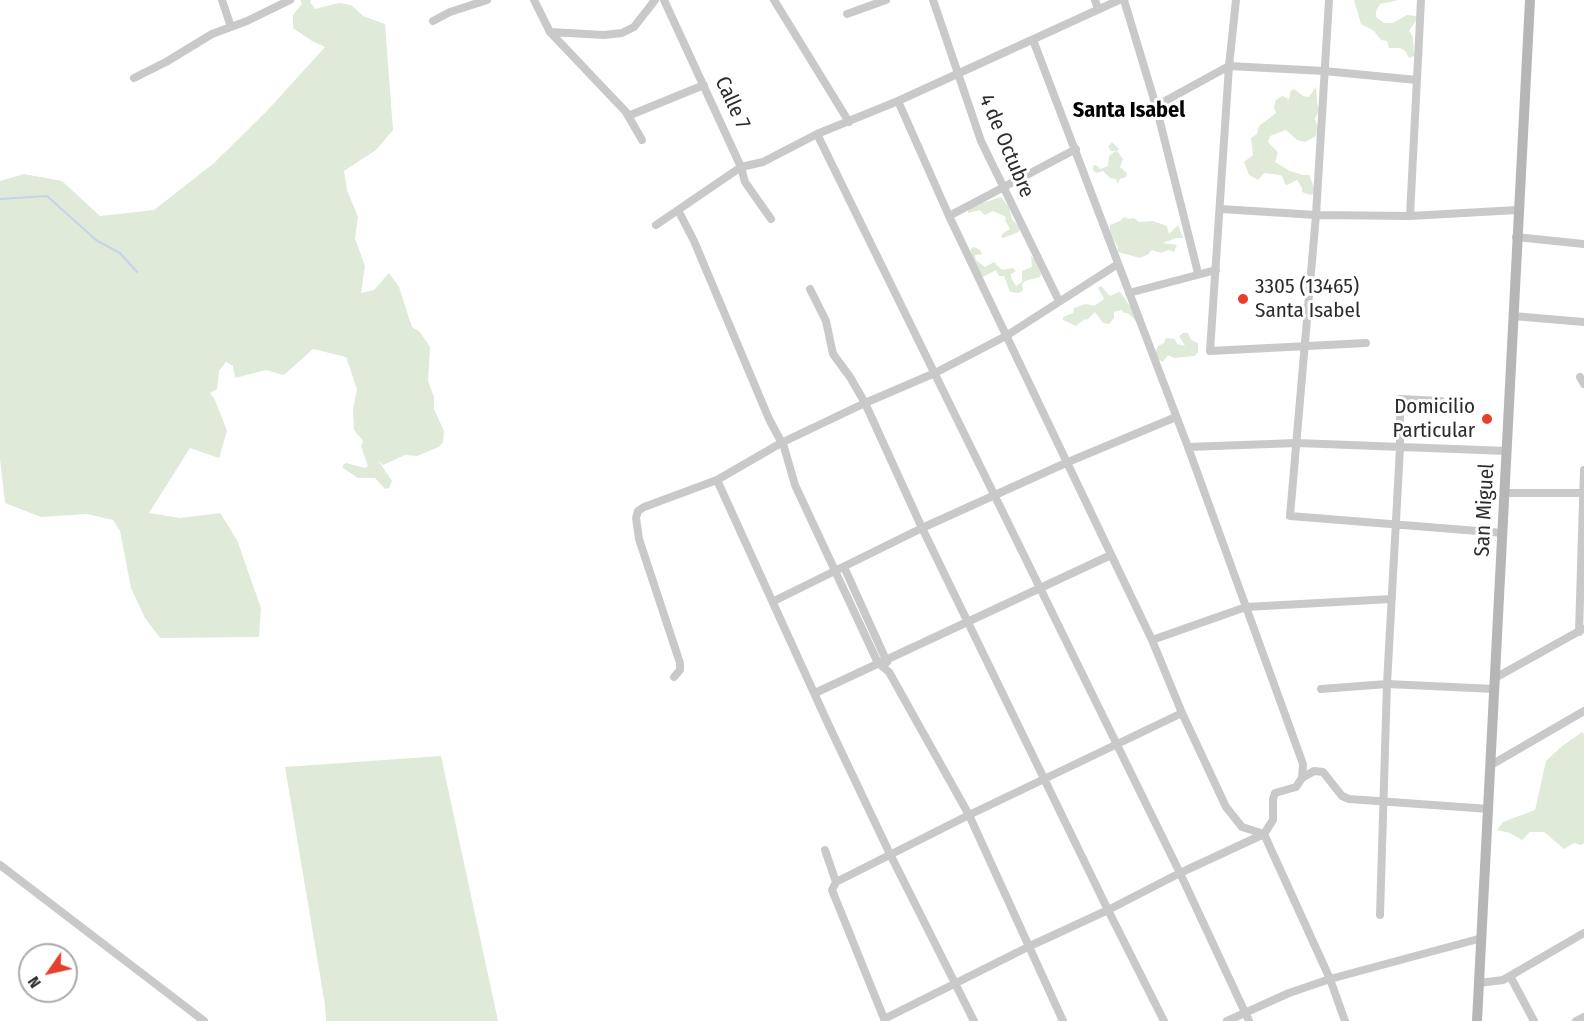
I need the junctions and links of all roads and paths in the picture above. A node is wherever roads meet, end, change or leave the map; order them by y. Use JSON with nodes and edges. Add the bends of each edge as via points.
{"nodes":[{"id":1,"x":222,"y":0,"type":"edge"},
{"id":2,"x":290,"y":0,"type":"edge"},
{"id":3,"x":487,"y":0,"type":"edge"},
{"id":4,"x":534,"y":0,"type":"edge"},
{"id":5,"x":655,"y":0,"type":"edge"},
{"id":6,"x":664,"y":0,"type":"edge"},
{"id":7,"x":774,"y":0,"type":"edge"},
{"id":8,"x":886,"y":0,"type":"edge"},
{"id":9,"x":933,"y":0,"type":"edge"},
{"id":10,"x":1095,"y":0,"type":"edge"},
{"id":11,"x":1119,"y":0,"type":"edge"},
{"id":12,"x":1124,"y":0,"type":"edge"},
{"id":13,"x":1236,"y":0,"type":"edge"},
{"id":14,"x":1329,"y":0,"type":"edge"},
{"id":15,"x":1421,"y":0,"type":"edge"},
{"id":16,"x":1530,"y":0,"type":"edge"},
{"id":17,"x":1098,"y":9,"type":"junction"},
{"id":18,"x":847,"y":14,"type":"dead end"},
{"id":19,"x":433,"y":21,"type":"dead end"},
{"id":20,"x":231,"y":27,"type":"junction"},
{"id":21,"x":550,"y":32,"type":"junction"},
{"id":22,"x":1033,"y":40,"type":"junction"},
{"id":23,"x":1230,"y":66,"type":"junction"},
{"id":24,"x":1324,"y":71,"type":"junction"},
{"id":25,"x":957,"y":75,"type":"junction"},
{"id":26,"x":134,"y":78,"type":"dead end"},
{"id":27,"x":1417,"y":80,"type":"junction"},
{"id":28,"x":704,"y":85,"type":"junction"},
{"id":29,"x":898,"y":102,"type":"junction"},
{"id":30,"x":1156,"y":106,"type":"junction"},
{"id":31,"x":628,"y":116,"type":"junction"},
{"id":32,"x":849,"y":122,"type":"junction"},
{"id":33,"x":817,"y":134,"type":"junction"},
{"id":34,"x":642,"y":141,"type":"dead end"},
{"id":35,"x":1076,"y":149,"type":"junction"},
{"id":36,"x":741,"y":167,"type":"junction"},
{"id":37,"x":1003,"y":187,"type":"junction"},
{"id":38,"x":1221,"y":209,"type":"junction"},
{"id":39,"x":678,"y":210,"type":"junction"},
{"id":40,"x":1517,"y":210,"type":"junction"},
{"id":41,"x":1316,"y":214,"type":"junction"},
{"id":42,"x":949,"y":216,"type":"junction"},
{"id":43,"x":1410,"y":216,"type":"junction"},
{"id":44,"x":771,"y":219,"type":"dead end"},
{"id":45,"x":656,"y":225,"type":"dead end"},
{"id":46,"x":1516,"y":237,"type":"junction"},
{"id":47,"x":1584,"y":244,"type":"edge"},
{"id":48,"x":1119,"y":264,"type":"junction"},
{"id":49,"x":1216,"y":270,"type":"junction"},
{"id":50,"x":1198,"y":273,"type":"junction"},
{"id":51,"x":810,"y":289,"type":"dead end"},
{"id":52,"x":1129,"y":293,"type":"junction"},
{"id":53,"x":1059,"y":301,"type":"junction"},
{"id":54,"x":1513,"y":316,"type":"junction"},
{"id":55,"x":1584,"y":322,"type":"edge"},
{"id":56,"x":1006,"y":336,"type":"junction"},
{"id":57,"x":1366,"y":343,"type":"dead end"},
{"id":58,"x":1305,"y":346,"type":"junction"},
{"id":59,"x":935,"y":373,"type":"junction"},
{"id":60,"x":1441,"y":401,"type":"dead end"},
{"id":61,"x":864,"y":403,"type":"junction"},
{"id":62,"x":1176,"y":417,"type":"junction"},
{"id":63,"x":781,"y":443,"type":"junction"},
{"id":64,"x":1297,"y":443,"type":"junction"},
{"id":65,"x":1188,"y":447,"type":"junction"},
{"id":66,"x":1400,"y":448,"type":"junction"},
{"id":67,"x":1507,"y":451,"type":"junction"},
{"id":68,"x":1068,"y":462,"type":"junction"},
{"id":69,"x":1584,"y":470,"type":"edge"},
{"id":70,"x":717,"y":480,"type":"junction"},
{"id":71,"x":1505,"y":493,"type":"junction"},
{"id":72,"x":1583,"y":493,"type":"edge"},
{"id":73,"x":994,"y":496,"type":"junction"},
{"id":74,"x":1396,"y":525,"type":"junction"},
{"id":75,"x":922,"y":528,"type":"junction"},
{"id":76,"x":1583,"y":530,"type":"edge"},
{"id":77,"x":1503,"y":533,"type":"junction"},
{"id":78,"x":1111,"y":555,"type":"junction"},
{"id":79,"x":844,"y":567,"type":"junction"},
{"id":80,"x":836,"y":571,"type":"junction"},
{"id":81,"x":1040,"y":586,"type":"junction"},
{"id":82,"x":1391,"y":599,"type":"junction"},
{"id":83,"x":774,"y":601,"type":"junction"},
{"id":84,"x":1245,"y":607,"type":"junction"},
{"id":85,"x":969,"y":621,"type":"junction"},
{"id":86,"x":1581,"y":630,"type":"edge"},
{"id":87,"x":1152,"y":640,"type":"junction"},
{"id":88,"x":887,"y":659,"type":"junction"},
{"id":89,"x":878,"y":663,"type":"junction"},
{"id":90,"x":889,"y":672,"type":"junction"},
{"id":91,"x":674,"y":676,"type":"dead end"},
{"id":92,"x":1387,"y":684,"type":"junction"},
{"id":93,"x":1495,"y":684,"type":"junction"},
{"id":94,"x":1322,"y":689,"type":"dead end"},
{"id":95,"x":815,"y":693,"type":"junction"},
{"id":96,"x":1584,"y":711,"type":"edge"},
{"id":97,"x":1182,"y":713,"type":"junction"},
{"id":98,"x":1116,"y":745,"type":"junction"},
{"id":99,"x":1491,"y":765,"type":"junction"},
{"id":100,"x":1045,"y":778,"type":"junction"},
{"id":101,"x":1302,"y":778,"type":"junction"},
{"id":102,"x":1384,"y":802,"type":"junction"},
{"id":103,"x":1489,"y":809,"type":"junction"},
{"id":104,"x":969,"y":815,"type":"junction"},
{"id":105,"x":1264,"y":834,"type":"junction"},
{"id":106,"x":825,"y":850,"type":"dead end"},
{"id":107,"x":890,"y":854,"type":"junction"},
{"id":108,"x":0,"y":865,"type":"edge"},
{"id":109,"x":1180,"y":873,"type":"junction"},
{"id":110,"x":836,"y":882,"type":"junction"},
{"id":111,"x":1108,"y":910,"type":"junction"},
{"id":112,"x":1380,"y":915,"type":"dead end"},
{"id":113,"x":1584,"y":933,"type":"edge"},
{"id":114,"x":1482,"y":938,"type":"junction"},
{"id":115,"x":1030,"y":946,"type":"junction"},
{"id":116,"x":1510,"y":976,"type":"junction"},
{"id":117,"x":1330,"y":979,"type":"junction"},
{"id":118,"x":956,"y":983,"type":"junction"},
{"id":119,"x":1479,"y":983,"type":"junction"},
{"id":120,"x":1245,"y":1013,"type":"junction"},
{"id":121,"x":1584,"y":1017,"type":"edge"},
{"id":122,"x":885,"y":1020,"type":"edge"},
{"id":123,"x":204,"y":1021,"type":"edge"},
{"id":124,"x":974,"y":1021,"type":"edge"},
{"id":125,"x":1063,"y":1021,"type":"edge"},
{"id":126,"x":1164,"y":1021,"type":"edge"},
{"id":127,"x":1227,"y":1021,"type":"edge"},
{"id":128,"x":1249,"y":1021,"type":"edge"},
{"id":129,"x":1345,"y":1021,"type":"edge"},
{"id":130,"x":1477,"y":1021,"type":"edge"},
{"id":131,"x":1534,"y":1021,"type":"edge"},
{"id":132,"x":1576,"y":1021,"type":"edge"}],
"edges":[{"from":1,"to":20,"type":"street"},
{"from":2,"to":20,"type":"street"},
{"from":3,"to":19,"type":"street"},
{"from":4,"to":21,"type":"street"},
{"from":5,"to":21,"type":"street","via":[[633,27],[622,33]]},
{"from":6,"to":28,"type":"street","name":"Calle 7"},
{"from":7,"to":32,"type":"street"},
{"from":8,"to":18,"type":"street"},
{"from":9,"to":25,"type":"street","name":"4 de Octubre"},
{"from":10,"to":17,"type":"street"},
{"from":11,"to":17,"type":"street"},
{"from":12,"to":30,"type":"street"},
{"from":13,"to":23,"type":"street"},
{"from":14,"to":24,"type":"street"},
{"from":15,"to":27,"type":"street"},
{"from":16,"to":40,"type":"street","name":"San Miguel"},
{"from":17,"to":22,"type":"street"},
{"from":20,"to":26,"type":"street"},
{"from":21,"to":31,"type":"street"},
{"from":22,"to":25,"type":"street"},
{"from":22,"to":35,"type":"street"},
{"from":23,"to":24,"type":"street"},
{"from":23,"to":30,"type":"street"},
{"from":23,"to":38,"type":"street"},
{"from":24,"to":27,"type":"street"},
{"from":24,"to":41,"type":"street"},
{"from":25,"to":29,"type":"street"},
{"from":25,"to":37,"type":"street","name":"4 de Octubre"},
{"from":27,"to":43,"type":"street"},
{"from":28,"to":31,"type":"street"},
{"from":28,"to":36,"type":"street","name":"Calle 7"},
{"from":29,"to":32,"type":"street"},
{"from":29,"to":42,"type":"street"},
{"from":30,"to":50,"type":"street"},
{"from":31,"to":34,"type":"street"},
{"from":32,"to":33,"type":"street"},
{"from":33,"to":36,"type":"street","via":[[763,162]]},
{"from":33,"to":59,"type":"street"},
{"from":35,"to":37,"type":"street"},
{"from":35,"to":48,"type":"street"},
{"from":36,"to":39,"type":"street"},
{"from":36,"to":44,"type":"street","name":"Calle 7","via":[[745,182]]},
{"from":37,"to":42,"type":"street"},
{"from":37,"to":53,"type":"street","name":"4 de Octubre"},
{"from":38,"to":41,"type":"street"},
{"from":38,"to":49,"type":"street"},
{"from":39,"to":45,"type":"street"},
{"from":39,"to":63,"type":"street"},
{"from":40,"to":43,"type":"street"},
{"from":40,"to":46,"type":"street","name":"San Miguel"},
{"from":41,"to":43,"type":"street"},
{"from":41,"to":58,"type":"street"},
{"from":42,"to":56,"type":"street"},
{"from":46,"to":47,"type":"street"},
{"from":46,"to":54,"type":"street","name":"San Miguel"},
{"from":48,"to":52,"type":"street"},
{"from":48,"to":53,"type":"street"},
{"from":49,"to":50,"type":"street"},
{"from":49,"to":58,"type":"street","via":[[1210,351]]},
{"from":50,"to":52,"type":"street"},
{"from":51,"to":61,"type":"street","via":[[826,321],[833,354]]},
{"from":52,"to":62,"type":"street"},
{"from":53,"to":56,"type":"street"},
{"from":54,"to":55,"type":"street"},
{"from":54,"to":67,"type":"street","name":"San Miguel"},
{"from":56,"to":59,"type":"street"},
{"from":56,"to":68,"type":"street"},
{"from":57,"to":58,"type":"street"},
{"from":58,"to":64,"type":"street"},
{"from":59,"to":61,"type":"street"},
{"from":59,"to":73,"type":"street"},
{"from":60,"to":66,"type":"street","via":[[1400,399]]},
{"from":61,"to":63,"type":"street"},
{"from":61,"to":75,"type":"street"},
{"from":62,"to":65,"type":"street"},
{"from":62,"to":68,"type":"street"},
{"from":63,"to":70,"type":"street"},
{"from":63,"to":80,"type":"street","via":[[795,485]]},
{"from":64,"to":65,"type":"street"},
{"from":64,"to":66,"type":"street"},
{"from":64,"to":74,"type":"street","via":[[1290,516]]},
{"from":65,"to":84,"type":"street"},
{"from":66,"to":67,"type":"street"},
{"from":66,"to":74,"type":"street"},
{"from":67,"to":71,"type":"street","name":"San Miguel"},
{"from":68,"to":73,"type":"street"},
{"from":68,"to":78,"type":"street"},
{"from":69,"to":72,"type":"street"},
{"from":70,"to":83,"type":"street"},
{"from":70,"to":91,"type":"street","via":[[644,507],[636,518],[639,539],[680,663]]},
{"from":71,"to":72,"type":"street"},
{"from":71,"to":77,"type":"street","name":"San Miguel"},
{"from":72,"to":76,"type":"street"},
{"from":73,"to":75,"type":"street"},
{"from":73,"to":81,"type":"street"},
{"from":74,"to":77,"type":"street"},
{"from":74,"to":82,"type":"street"},
{"from":75,"to":79,"type":"street"},
{"from":75,"to":85,"type":"street"},
{"from":76,"to":86,"type":"street"},
{"from":77,"to":93,"type":"street","name":"San Miguel"},
{"from":78,"to":81,"type":"street"},
{"from":78,"to":87,"type":"street"},
{"from":79,"to":80,"type":"street"},
{"from":79,"to":88,"type":"street"},
{"from":80,"to":83,"type":"street"},
{"from":80,"to":89,"type":"street"},
{"from":81,"to":85,"type":"street"},
{"from":81,"to":98,"type":"street"},
{"from":82,"to":84,"type":"street"},
{"from":82,"to":92,"type":"street"},
{"from":83,"to":95,"type":"street"},
{"from":84,"to":87,"type":"street"},
{"from":84,"to":101,"type":"street","via":[[1303,764]]},
{"from":85,"to":88,"type":"street"},
{"from":85,"to":100,"type":"street"},
{"from":86,"to":93,"type":"street"},
{"from":87,"to":97,"type":"street"},
{"from":88,"to":89,"type":"street"},
{"from":88,"to":90,"type":"street"},
{"from":89,"to":90,"type":"street"},
{"from":89,"to":95,"type":"street"},
{"from":90,"to":104,"type":"street"},
{"from":92,"to":93,"type":"street"},
{"from":92,"to":94,"type":"street"},
{"from":92,"to":102,"type":"street"},
{"from":93,"to":99,"type":"street","name":"San Miguel"},
{"from":95,"to":107,"type":"street"},
{"from":96,"to":99,"type":"street"},
{"from":97,"to":98,"type":"street"},
{"from":97,"to":105,"type":"street","via":[[1230,814],[1242,827]]},
{"from":98,"to":100,"type":"street"},
{"from":98,"to":109,"type":"street"},
{"from":99,"to":103,"type":"street","name":"San Miguel"},
{"from":100,"to":104,"type":"street"},
{"from":100,"to":111,"type":"street"},
{"from":101,"to":102,"type":"street","via":[[1314,771],[1323,772],[1348,799]]},
{"from":101,"to":105,"type":"street","via":[[1296,787],[1275,793],[1273,820]]},
{"from":102,"to":103,"type":"street"},
{"from":102,"to":112,"type":"street"},
{"from":103,"to":114,"type":"street","name":"San Miguel"},
{"from":104,"to":107,"type":"street"},
{"from":104,"to":115,"type":"street"},
{"from":105,"to":109,"type":"street"},
{"from":105,"to":117,"type":"street"},
{"from":106,"to":110,"type":"street"},
{"from":107,"to":110,"type":"street"},
{"from":107,"to":118,"type":"street"},
{"from":108,"to":123,"type":"street"},
{"from":109,"to":111,"type":"street"},
{"from":109,"to":120,"type":"street"},
{"from":110,"to":122,"type":"street","via":[[832,890]]},
{"from":111,"to":115,"type":"street"},
{"from":111,"to":126,"type":"street"},
{"from":113,"to":116,"type":"street"},
{"from":114,"to":117,"type":"street"},
{"from":114,"to":119,"type":"street","name":"San Miguel"},
{"from":115,"to":118,"type":"street"},
{"from":115,"to":125,"type":"street"},
{"from":116,"to":119,"type":"street"},
{"from":116,"to":131,"type":"street"},
{"from":117,"to":120,"type":"street"},
{"from":117,"to":129,"type":"street"},
{"from":118,"to":122,"type":"street"},
{"from":118,"to":124,"type":"street"},
{"from":119,"to":130,"type":"street","name":"San Miguel"},
{"from":120,"to":127,"type":"street"},
{"from":120,"to":128,"type":"street"},
{"from":121,"to":132,"type":"street"}]}
